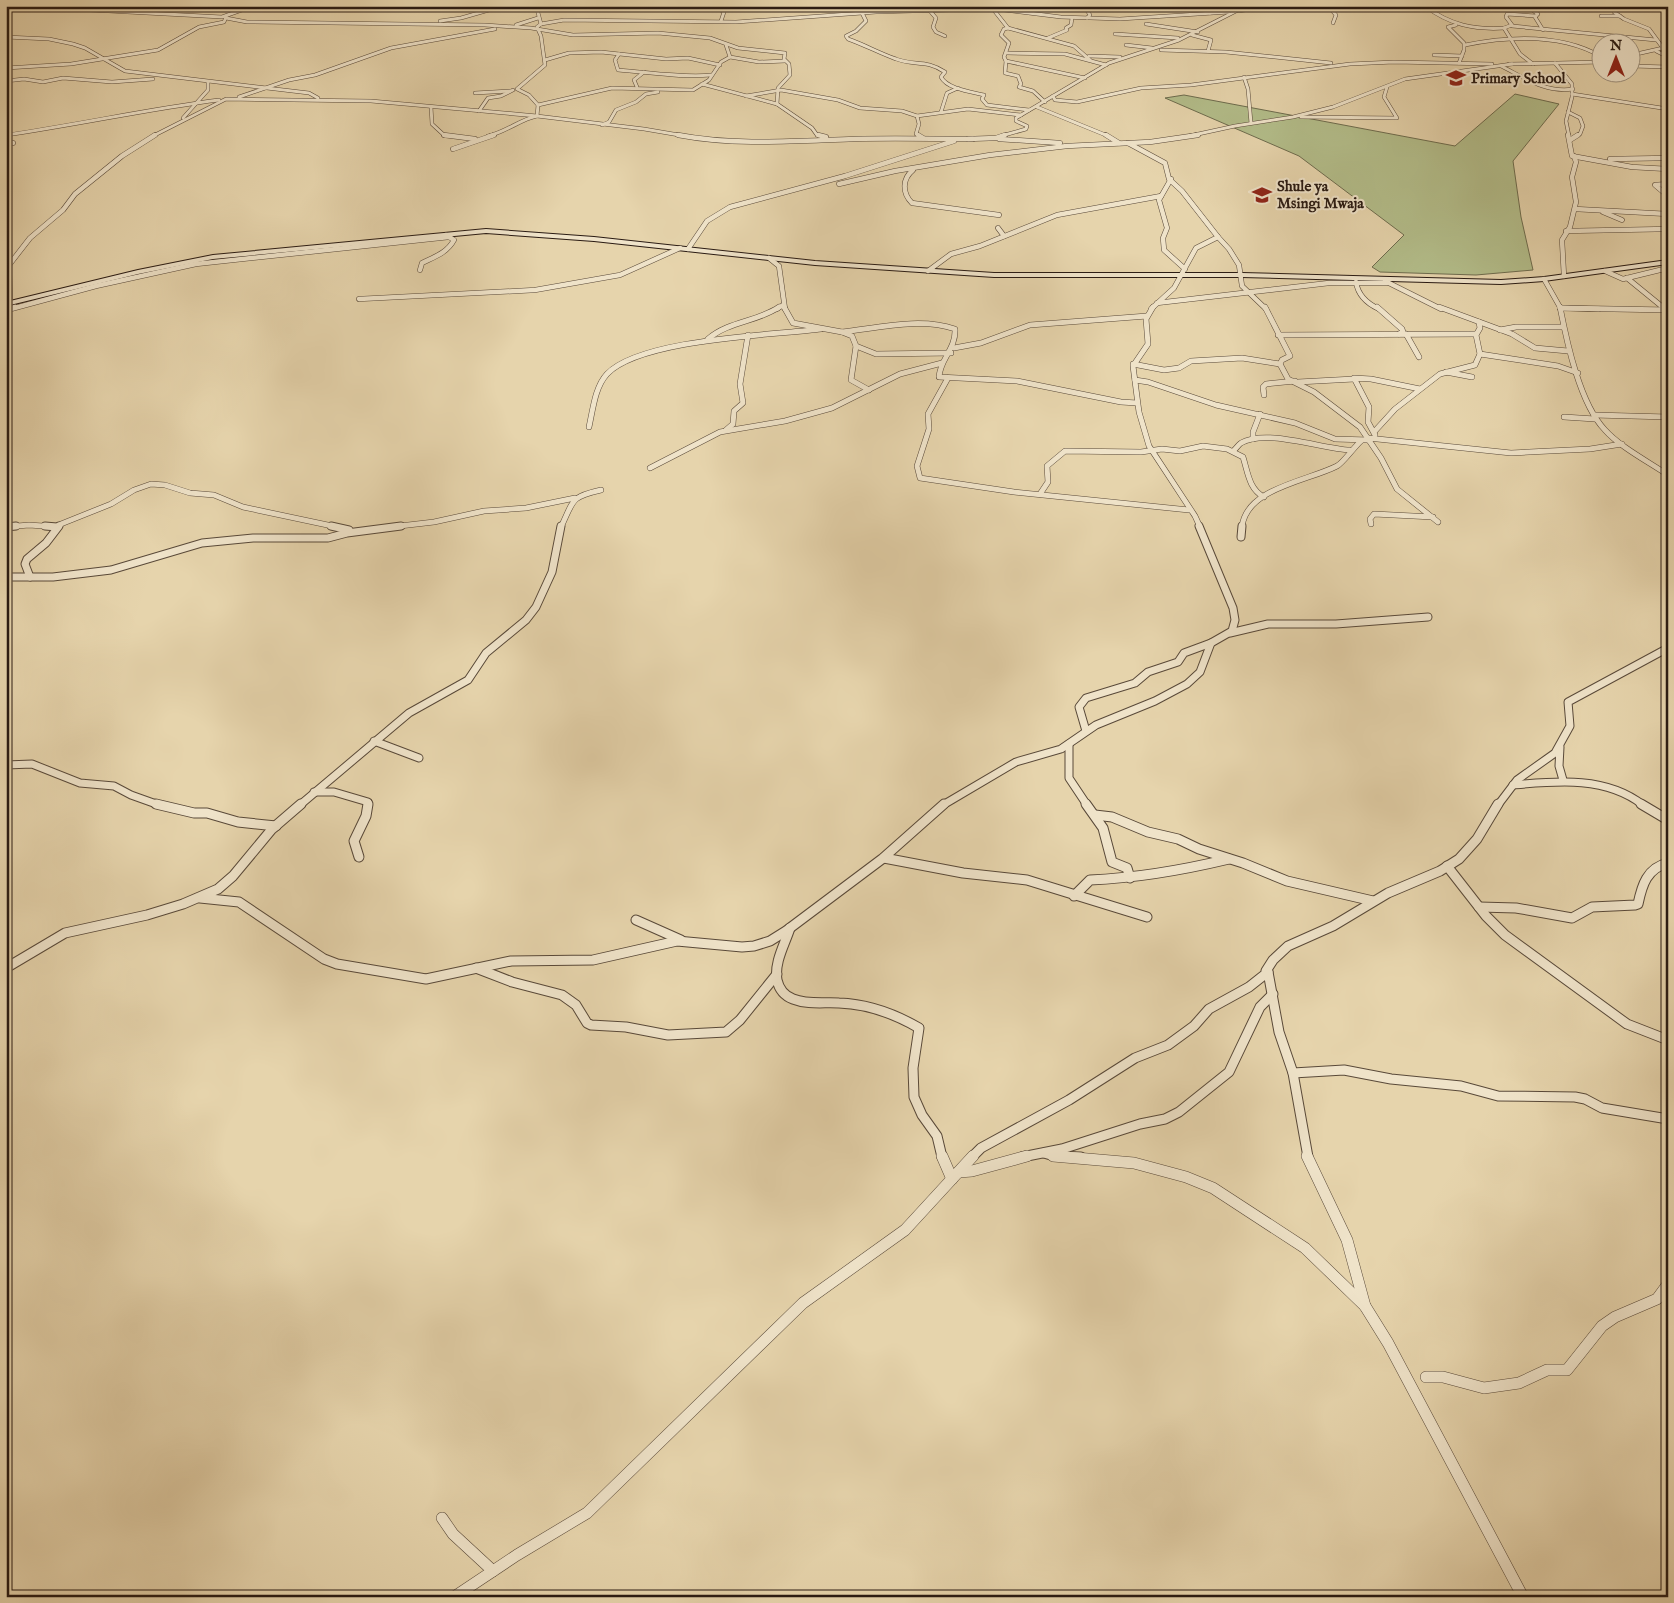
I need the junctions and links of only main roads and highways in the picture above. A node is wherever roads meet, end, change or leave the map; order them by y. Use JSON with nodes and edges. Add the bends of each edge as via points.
{"nodes":[{"id":1,"x":1668,"y":262,"type":"edge"},
{"id":2,"x":8,"y":303,"type":"edge"}],
"edges":[{"from":1,"to":2,"type":"main road","via":[[1544,279],[1476,282],[1184,272],[994,275],[769,258],[510,231],[204,258]]}]}
